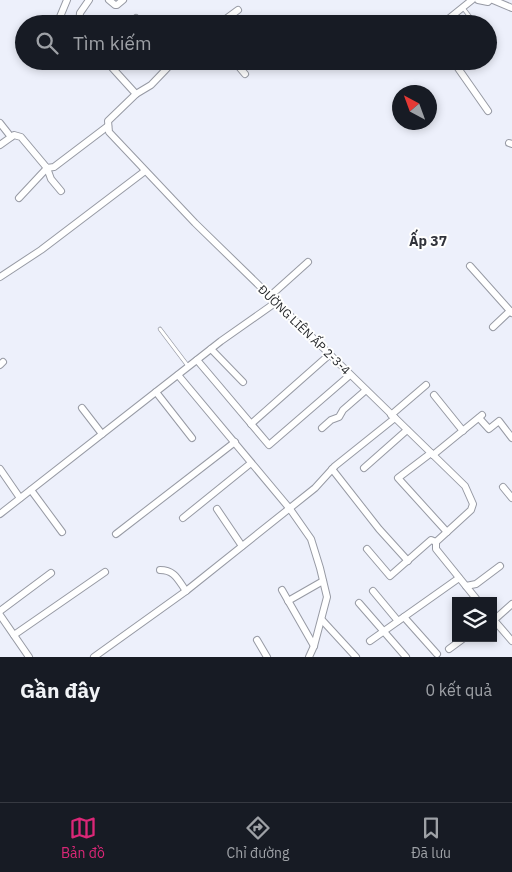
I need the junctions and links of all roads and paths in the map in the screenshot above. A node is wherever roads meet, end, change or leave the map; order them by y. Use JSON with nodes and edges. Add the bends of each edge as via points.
{"nodes":[{"id":1,"x":67,"y":0,"type":"edge"},
{"id":2,"x":89,"y":0,"type":"edge"},
{"id":3,"x":109,"y":0,"type":"edge"},
{"id":4,"x":123,"y":0,"type":"edge"},
{"id":5,"x":472,"y":0,"type":"edge"},
{"id":6,"x":478,"y":0,"type":"edge"},
{"id":7,"x":492,"y":0,"type":"edge"},
{"id":8,"x":463,"y":7,"type":"junction"},
{"id":9,"x":512,"y":8,"type":"edge"},
{"id":10,"x":238,"y":10,"type":"dead end"},
{"id":11,"x":61,"y":15,"type":"edge"},
{"id":12,"x":80,"y":15,"type":"edge"},
{"id":13,"x":231,"y":15,"type":"edge"},
{"id":14,"x":453,"y":15,"type":"edge"},
{"id":15,"x":469,"y":15,"type":"edge"},
{"id":16,"x":114,"y":70,"type":"edge"},
{"id":17,"x":165,"y":70,"type":"edge"},
{"id":18,"x":242,"y":70,"type":"edge"},
{"id":19,"x":459,"y":70,"type":"edge"},
{"id":20,"x":245,"y":74,"type":"dead end"},
{"id":21,"x":136,"y":94,"type":"junction"},
{"id":22,"x":488,"y":111,"type":"dead end"},
{"id":23,"x":0,"y":123,"type":"edge"},
{"id":24,"x":108,"y":126,"type":"junction"},
{"id":25,"x":11,"y":137,"type":"junction"},
{"id":26,"x":0,"y":145,"type":"edge"},
{"id":27,"x":47,"y":168,"type":"junction"},
{"id":28,"x":145,"y":171,"type":"junction"},
{"id":29,"x":61,"y":191,"type":"dead end"},
{"id":30,"x":19,"y":198,"type":"dead end"},
{"id":31,"x":308,"y":262,"type":"dead end"},
{"id":32,"x":470,"y":266,"type":"dead end"},
{"id":33,"x":0,"y":277,"type":"edge"},
{"id":34,"x":269,"y":297,"type":"junction"},
{"id":35,"x":275,"y":303,"type":"junction"},
{"id":36,"x":511,"y":312,"type":"edge"},
{"id":37,"x":493,"y":328,"type":"dead end"},
{"id":38,"x":160,"y":329,"type":"dead end"},
{"id":39,"x":211,"y":349,"type":"junction"},
{"id":40,"x":330,"y":355,"type":"junction"},
{"id":41,"x":197,"y":360,"type":"junction"},
{"id":42,"x":189,"y":366,"type":"junction"},
{"id":43,"x":178,"y":375,"type":"junction"},
{"id":44,"x":350,"y":375,"type":"junction"},
{"id":45,"x":244,"y":382,"type":"dead end"},
{"id":46,"x":426,"y":385,"type":"dead end"},
{"id":47,"x":366,"y":390,"type":"junction"},
{"id":48,"x":156,"y":392,"type":"junction"},
{"id":49,"x":434,"y":395,"type":"dead end"},
{"id":50,"x":82,"y":408,"type":"dead end"},
{"id":51,"x":393,"y":416,"type":"junction"},
{"id":52,"x":250,"y":424,"type":"junction"},
{"id":53,"x":322,"y":428,"type":"dead end"},
{"id":54,"x":407,"y":430,"type":"junction"},
{"id":55,"x":463,"y":431,"type":"junction"},
{"id":56,"x":102,"y":434,"type":"junction"},
{"id":57,"x":192,"y":438,"type":"dead end"},
{"id":58,"x":512,"y":438,"type":"edge"},
{"id":59,"x":235,"y":442,"type":"junction"},
{"id":60,"x":432,"y":454,"type":"junction"},
{"id":61,"x":251,"y":463,"type":"junction"},
{"id":62,"x":364,"y":468,"type":"dead end"},
{"id":63,"x":332,"y":469,"type":"junction"},
{"id":64,"x":0,"y":470,"type":"edge"},
{"id":65,"x":503,"y":487,"type":"dead end"},
{"id":66,"x":31,"y":490,"type":"junction"},
{"id":67,"x":20,"y":498,"type":"junction"},
{"id":68,"x":512,"y":498,"type":"edge"},
{"id":69,"x":217,"y":509,"type":"dead end"},
{"id":70,"x":290,"y":509,"type":"junction"},
{"id":71,"x":0,"y":514,"type":"edge"},
{"id":72,"x":184,"y":518,"type":"dead end"},
{"id":73,"x":62,"y":532,"type":"dead end"},
{"id":74,"x":447,"y":532,"type":"junction"},
{"id":75,"x":116,"y":534,"type":"dead end"},
{"id":76,"x":436,"y":542,"type":"junction"},
{"id":77,"x":242,"y":546,"type":"junction"},
{"id":78,"x":367,"y":549,"type":"dead end"},
{"id":79,"x":408,"y":560,"type":"junction"},
{"id":80,"x":500,"y":566,"type":"dead end"},
{"id":81,"x":160,"y":570,"type":"dead end"},
{"id":82,"x":105,"y":572,"type":"dead end"},
{"id":83,"x":51,"y":573,"type":"dead end"},
{"id":84,"x":459,"y":578,"type":"junction"},
{"id":85,"x":324,"y":581,"type":"junction"},
{"id":86,"x":466,"y":586,"type":"junction"},
{"id":87,"x":282,"y":590,"type":"dead end"},
{"id":88,"x":186,"y":591,"type":"junction"},
{"id":89,"x":373,"y":591,"type":"dead end"},
{"id":90,"x":475,"y":597,"type":"edge"},
{"id":91,"x":288,"y":601,"type":"junction"},
{"id":92,"x":359,"y":603,"type":"dead end"},
{"id":93,"x":512,"y":604,"type":"edge"},
{"id":94,"x":0,"y":613,"type":"edge"},
{"id":95,"x":497,"y":616,"type":"edge"},
{"id":96,"x":404,"y":617,"type":"junction"},
{"id":97,"x":322,"y":620,"type":"junction"},
{"id":98,"x":398,"y":621,"type":"junction"},
{"id":99,"x":497,"y":623,"type":"edge"},
{"id":100,"x":384,"y":631,"type":"junction"},
{"id":101,"x":14,"y":635,"type":"junction"},
{"id":102,"x":257,"y":640,"type":"dead end"},
{"id":103,"x":370,"y":641,"type":"dead end"},
{"id":104,"x":512,"y":641,"type":"edge"},
{"id":105,"x":459,"y":642,"type":"edge"},
{"id":106,"x":314,"y":646,"type":"junction"},
{"id":107,"x":449,"y":649,"type":"dead end"},
{"id":108,"x":435,"y":654,"type":"edge"},
{"id":109,"x":29,"y":657,"type":"edge"},
{"id":110,"x":94,"y":657,"type":"edge"},
{"id":111,"x":267,"y":657,"type":"edge"},
{"id":112,"x":309,"y":657,"type":"edge"},
{"id":113,"x":356,"y":657,"type":"edge"},
{"id":114,"x":406,"y":657,"type":"edge"}],
"edges":[{"from":1,"to":11,"type":"street"},
{"from":2,"to":12,"type":"street"},
{"from":3,"to":4,"type":"street","via":[[115,5]]},
{"from":5,"to":8,"type":"street"},
{"from":6,"to":7,"type":"street"},
{"from":7,"to":9,"type":"street"},
{"from":8,"to":14,"type":"street"},
{"from":8,"to":15,"type":"lane"},
{"from":10,"to":13,"type":"street"},
{"from":16,"to":21,"type":"street"},
{"from":17,"to":21,"type":"street","via":[[151,85]]},
{"from":18,"to":20,"type":"street"},
{"from":19,"to":22,"type":"street"},
{"from":21,"to":24,"type":"street","via":[[108,121]]},
{"from":23,"to":25,"type":"street"},
{"from":24,"to":27,"type":"street","via":[[54,167]]},
{"from":24,"to":28,"type":"street","name":"ĐƯỜNG LIÊN ẤP 2-3-4","via":[[109,132]]},
{"from":25,"to":26,"type":"street"},
{"from":25,"to":27,"type":"street","via":[[21,137]]},
{"from":27,"to":29,"type":"street"},
{"from":27,"to":30,"type":"street"},
{"from":28,"to":33,"type":"street"},
{"from":28,"to":34,"type":"street","name":"ĐƯỜNG LIÊN ẤP 2-3-4"},
{"from":31,"to":34,"type":"street"},
{"from":32,"to":36,"type":"street"},
{"from":34,"to":35,"type":"street","name":"ĐƯỜNG LIÊN ẤP 2-3-4"},
{"from":35,"to":39,"type":"street"},
{"from":35,"to":40,"type":"street","name":"ĐƯỜNG LIÊN ẤP 2-3-4"},
{"from":36,"to":37,"type":"street"},
{"from":38,"to":42,"type":"lane"},
{"from":39,"to":41,"type":"street"},
{"from":39,"to":45,"type":"street"},
{"from":40,"to":44,"type":"street","name":"ĐƯỜNG LIÊN ẤP 2-3-4"},
{"from":40,"to":52,"type":"street"},
{"from":41,"to":42,"type":"street"},
{"from":41,"to":52,"type":"street"},
{"from":42,"to":43,"type":"street"},
{"from":43,"to":48,"type":"street"},
{"from":43,"to":59,"type":"street"},
{"from":44,"to":47,"type":"street","name":"ĐƯỜNG LIÊN ẤP 2-3-4"},
{"from":44,"to":52,"type":"street","via":[[269,445]]},
{"from":46,"to":51,"type":"street"},
{"from":47,"to":51,"type":"street","name":"ĐƯỜNG LIÊN ẤP 2-3-4"},
{"from":47,"to":53,"type":"street"},
{"from":48,"to":56,"type":"street"},
{"from":48,"to":57,"type":"street"},
{"from":49,"to":55,"type":"street"},
{"from":50,"to":56,"type":"street"},
{"from":51,"to":54,"type":"street","name":"ĐƯỜNG LIÊN ẤP 2-3-4"},
{"from":51,"to":63,"type":"street"},
{"from":54,"to":60,"type":"street","name":"ĐƯỜNG LIÊN ẤP 2-3-4"},
{"from":54,"to":62,"type":"street"},
{"from":55,"to":58,"type":"street","via":[[480,417],[489,429],[499,422]]},
{"from":55,"to":60,"type":"street"},
{"from":56,"to":66,"type":"street"},
{"from":59,"to":61,"type":"street"},
{"from":59,"to":75,"type":"street"},
{"from":60,"to":74,"type":"street","name":"ĐƯỜNG LIÊN ẤP 2-3-4","via":[[465,486],[474,504]]},
{"from":60,"to":74,"type":"street","via":[[398,478]]},
{"from":61,"to":70,"type":"street"},
{"from":61,"to":72,"type":"street"},
{"from":63,"to":70,"type":"street"},
{"from":63,"to":79,"type":"street"},
{"from":64,"to":67,"type":"street"},
{"from":65,"to":68,"type":"street"},
{"from":66,"to":67,"type":"street"},
{"from":66,"to":73,"type":"street"},
{"from":67,"to":71,"type":"street"},
{"from":69,"to":77,"type":"street"},
{"from":70,"to":77,"type":"street"},
{"from":70,"to":85,"type":"street","via":[[311,539]]},
{"from":74,"to":76,"type":"street","name":"ĐƯỜNG LIÊN ẤP 2-3-4"},
{"from":76,"to":79,"type":"street","name":"ĐƯỜNG LIÊN ẤP 2-3-4","via":[[431,540]]},
{"from":76,"to":84,"type":"street","via":[[440,556]]},
{"from":77,"to":88,"type":"street"},
{"from":78,"to":79,"type":"street","via":[[388,577]]},
{"from":80,"to":86,"type":"street","via":[[476,584]]},
{"from":81,"to":88,"type":"street","via":[[168,570]]},
{"from":82,"to":101,"type":"street"},
{"from":83,"to":94,"type":"street"},
{"from":84,"to":86,"type":"street"},
{"from":84,"to":96,"type":"street"},
{"from":85,"to":91,"type":"street"},
{"from":85,"to":97,"type":"street","via":[[327,597]]},
{"from":86,"to":90,"type":"street"},
{"from":87,"to":91,"type":"street"},
{"from":88,"to":110,"type":"street"},
{"from":89,"to":98,"type":"street"},
{"from":91,"to":106,"type":"street"},
{"from":92,"to":100,"type":"street"},
{"from":93,"to":95,"type":"street"},
{"from":94,"to":101,"type":"street"},
{"from":96,"to":98,"type":"street"},
{"from":96,"to":108,"type":"street"},
{"from":97,"to":106,"type":"street"},
{"from":97,"to":113,"type":"street"},
{"from":98,"to":100,"type":"street"},
{"from":99,"to":104,"type":"street"},
{"from":100,"to":103,"type":"street"},
{"from":100,"to":114,"type":"street"},
{"from":101,"to":109,"type":"street"},
{"from":102,"to":111,"type":"street"},
{"from":105,"to":107,"type":"street"},
{"from":106,"to":112,"type":"street"}]}
